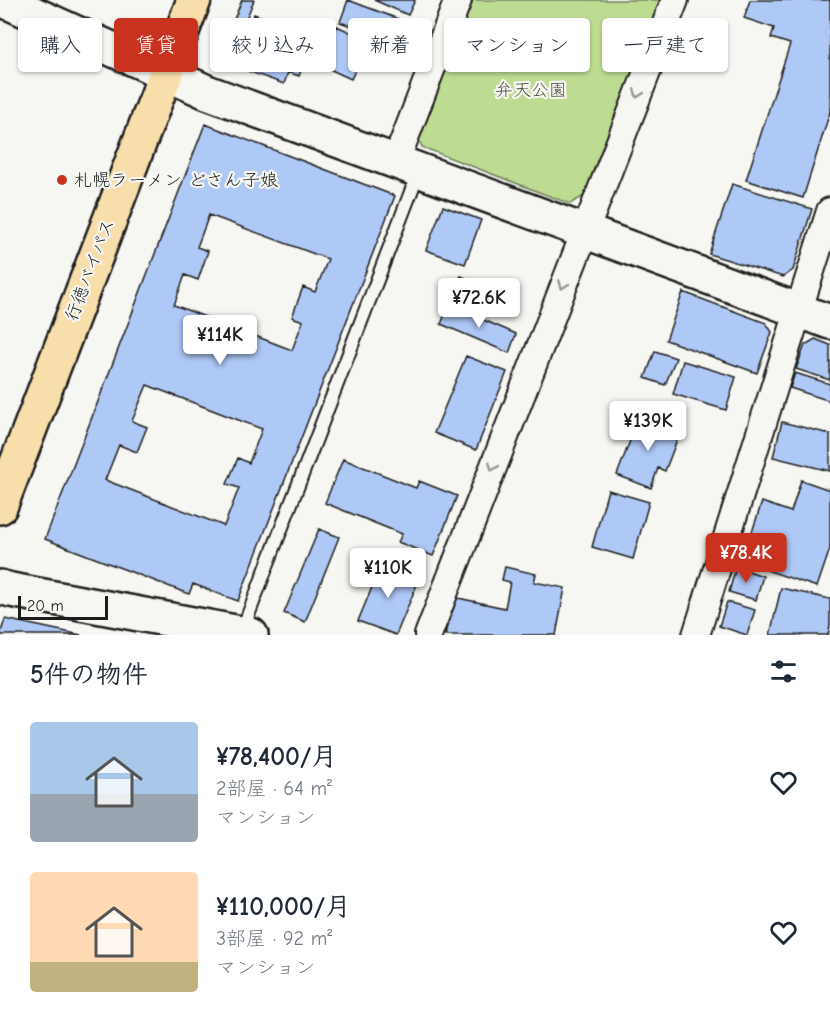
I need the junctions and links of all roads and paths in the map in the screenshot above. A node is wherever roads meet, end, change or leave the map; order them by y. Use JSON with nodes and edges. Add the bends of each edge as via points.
{"nodes":[{"id":1,"x":3,"y":0,"type":"edge"},
{"id":2,"x":194,"y":0,"type":"edge"},
{"id":3,"x":458,"y":0,"type":"edge"},
{"id":4,"x":675,"y":0,"type":"edge"},
{"id":5,"x":165,"y":74,"type":"junction"},
{"id":6,"x":408,"y":166,"type":"junction"},
{"id":7,"x":830,"y":211,"type":"edge"},
{"id":8,"x":584,"y":230,"type":"junction"},
{"id":9,"x":798,"y":310,"type":"junction"},
{"id":10,"x":830,"y":322,"type":"edge"},
{"id":11,"x":0,"y":507,"type":"edge"},
{"id":12,"x":0,"y":586,"type":"edge"},
{"id":13,"x":230,"y":633,"type":"edge"},
{"id":14,"x":428,"y":635,"type":"edge"},
{"id":15,"x":696,"y":635,"type":"edge"}],
"edges":[{"from":1,"to":5,"type":"street"},
{"from":2,"to":5,"type":"main road","name":"行徳バイパス"},
{"from":3,"to":6,"type":"street"},
{"from":4,"to":8,"type":"street","one_way":true},
{"from":5,"to":6,"type":"street"},
{"from":5,"to":11,"type":"main road","name":"行徳バイパス"},
{"from":6,"to":8,"type":"street"},
{"from":6,"to":13,"type":"lane"},
{"from":7,"to":9,"type":"street"},
{"from":8,"to":9,"type":"street"},
{"from":8,"to":14,"type":"street","one_way":true},
{"from":9,"to":10,"type":"street"},
{"from":9,"to":15,"type":"street"},
{"from":12,"to":13,"type":"street"}]}
